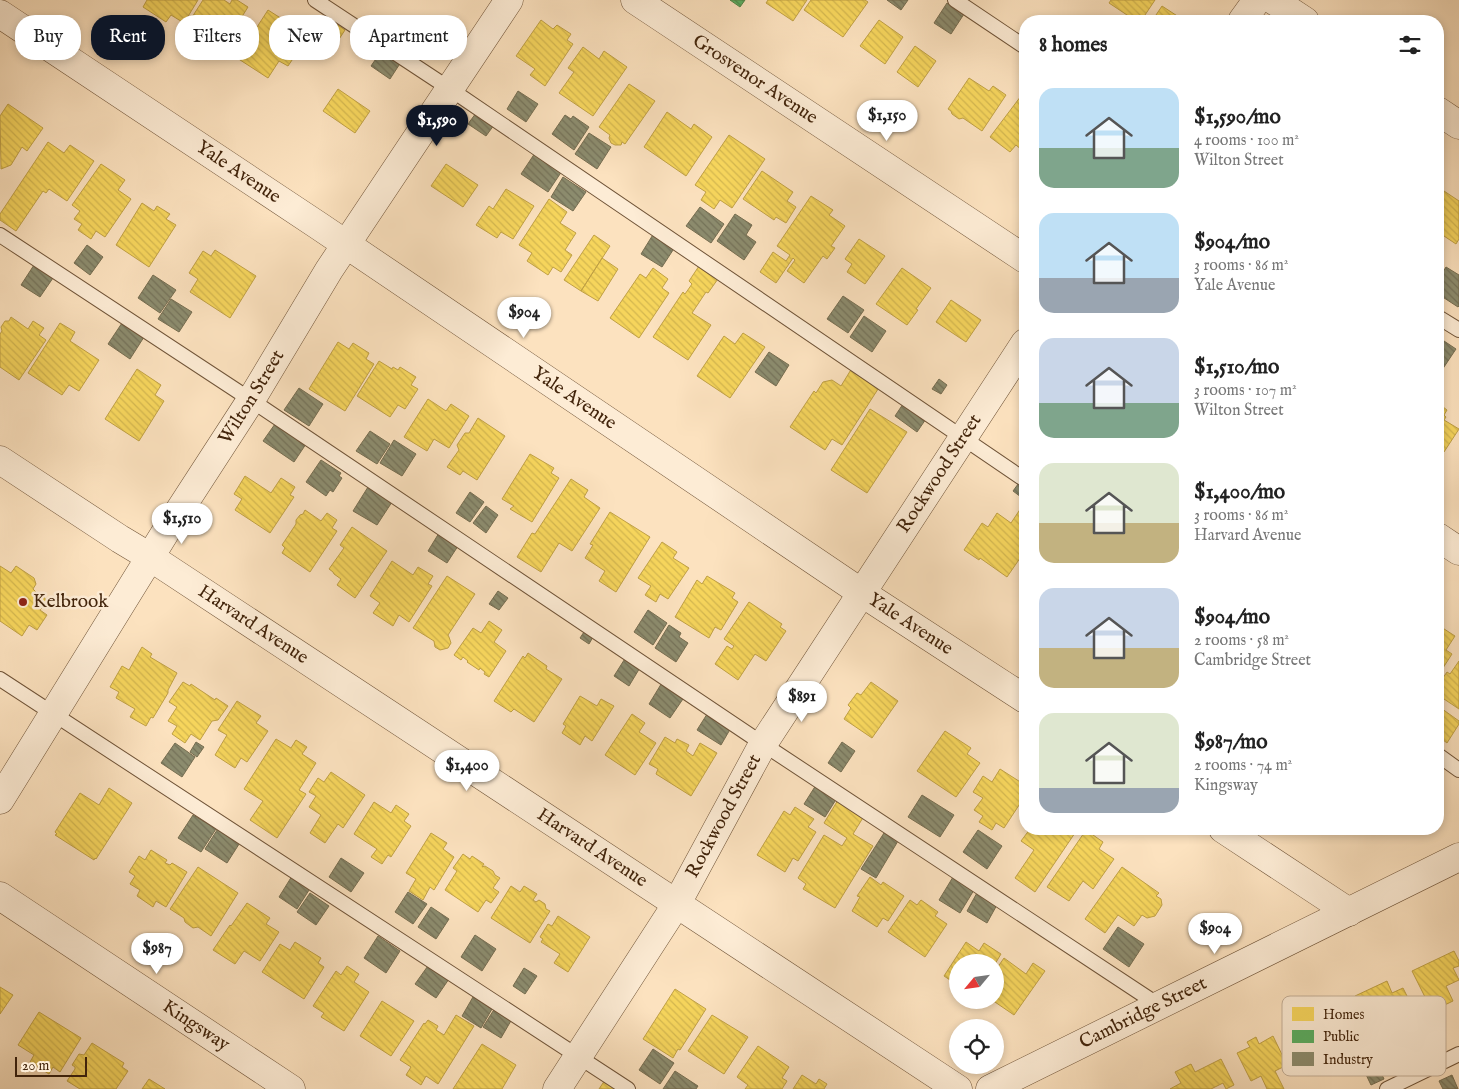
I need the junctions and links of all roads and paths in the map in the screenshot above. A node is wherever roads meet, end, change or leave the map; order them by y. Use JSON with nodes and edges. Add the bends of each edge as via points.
{"nodes":[{"id":1,"x":315,"y":0,"type":"edge"},
{"id":2,"x":509,"y":0,"type":"edge"},
{"id":3,"x":635,"y":0,"type":"edge"},
{"id":4,"x":955,"y":0,"type":"edge"},
{"id":5,"x":1257,"y":0,"type":"edge"},
{"id":6,"x":1273,"y":0,"type":"edge"},
{"id":7,"x":0,"y":14,"type":"edge"},
{"id":8,"x":1246,"y":15,"type":"edge"},
{"id":9,"x":1296,"y":15,"type":"edge"},
{"id":10,"x":1019,"y":43,"type":"edge"},
{"id":11,"x":450,"y":89,"type":"junction"},
{"id":12,"x":1444,"y":115,"type":"edge"},
{"id":13,"x":1459,"y":125,"type":"edge"},
{"id":14,"x":0,"y":235,"type":"edge"},
{"id":15,"x":346,"y":245,"type":"junction"},
{"id":16,"x":1019,"y":255,"type":"edge"},
{"id":17,"x":1444,"y":321,"type":"edge"},
{"id":18,"x":1459,"y":330,"type":"edge"},
{"id":19,"x":1019,"y":352,"type":"edge"},
{"id":20,"x":250,"y":400,"type":"junction"},
{"id":21,"x":962,"y":438,"type":"junction"},
{"id":22,"x":0,"y":460,"type":"edge"},
{"id":23,"x":1019,"y":476,"type":"edge"},
{"id":24,"x":1444,"y":541,"type":"edge"},
{"id":25,"x":1459,"y":551,"type":"edge"},
{"id":26,"x":150,"y":557,"type":"junction"},
{"id":27,"x":862,"y":593,"type":"junction"},
{"id":28,"x":0,"y":678,"type":"edge"},
{"id":29,"x":1019,"y":695,"type":"edge"},
{"id":30,"x":53,"y":714,"type":"junction"},
{"id":31,"x":763,"y":744,"type":"junction"},
{"id":32,"x":1444,"y":759,"type":"edge"},
{"id":33,"x":1459,"y":770,"type":"edge"},
{"id":34,"x":0,"y":800,"type":"edge"},
{"id":35,"x":1232,"y":835,"type":"edge"},
{"id":36,"x":1459,"y":857,"type":"edge"},
{"id":37,"x":0,"y":896,"type":"edge"},
{"id":38,"x":676,"y":905,"type":"junction"},
{"id":39,"x":1350,"y":912,"type":"junction"},
{"id":40,"x":1160,"y":1006,"type":"junction"},
{"id":41,"x":1459,"y":1054,"type":"edge"},
{"id":42,"x":578,"y":1057,"type":"junction"},
{"id":43,"x":1446,"y":1060,"type":"edge"},
{"id":44,"x":1414,"y":1076,"type":"edge"},
{"id":45,"x":291,"y":1089,"type":"edge"},
{"id":46,"x":558,"y":1089,"type":"edge"},
{"id":47,"x":628,"y":1089,"type":"edge"},
{"id":48,"x":958,"y":1089,"type":"edge"},
{"id":49,"x":990,"y":1089,"type":"edge"},
{"id":50,"x":1387,"y":1089,"type":"edge"}],
"edges":[{"from":1,"to":11,"type":"lane"},
{"from":2,"to":11,"type":"street","name":"Wilton Street"},
{"from":3,"to":16,"type":"street","name":"Grosvenor Avenue"},
{"from":4,"to":10,"type":"lane"},
{"from":5,"to":8,"type":"street"},
{"from":6,"to":9,"type":"street"},
{"from":7,"to":15,"type":"street","name":"Yale Avenue"},
{"from":11,"to":15,"type":"street","name":"Wilton Street"},
{"from":11,"to":21,"type":"lane"},
{"from":12,"to":13,"type":"street"},
{"from":14,"to":20,"type":"lane"},
{"from":15,"to":20,"type":"street","name":"Wilton Street"},
{"from":15,"to":27,"type":"street","name":"Yale Avenue"},
{"from":17,"to":18,"type":"lane"},
{"from":19,"to":21,"type":"street","name":"Rockwood Street"},
{"from":20,"to":26,"type":"street","name":"Wilton Street"},
{"from":20,"to":31,"type":"lane"},
{"from":21,"to":23,"type":"lane"},
{"from":21,"to":27,"type":"street","name":"Rockwood Street"},
{"from":22,"to":26,"type":"street","name":"Harvard Avenue"},
{"from":24,"to":25,"type":"street"},
{"from":26,"to":30,"type":"street","name":"Wilton Street"},
{"from":26,"to":38,"type":"street","name":"Harvard Avenue"},
{"from":27,"to":29,"type":"street","name":"Yale Avenue"},
{"from":27,"to":31,"type":"street","name":"Rockwood Street"},
{"from":28,"to":30,"type":"lane"},
{"from":30,"to":34,"type":"street","name":"Wilton Street"},
{"from":30,"to":42,"type":"lane"},
{"from":31,"to":38,"type":"street","name":"Rockwood Street"},
{"from":31,"to":40,"type":"lane"},
{"from":32,"to":33,"type":"lane"},
{"from":35,"to":39,"type":"street"},
{"from":36,"to":39,"type":"street","name":"Cambridge Street"},
{"from":37,"to":45,"type":"street","name":"Kingsway"},
{"from":38,"to":42,"type":"street","name":"Rockwood Street"},
{"from":38,"to":48,"type":"street","name":"Harvard Avenue"},
{"from":39,"to":40,"type":"street","name":"Cambridge Street"},
{"from":40,"to":49,"type":"street","name":"Cambridge Street"},
{"from":41,"to":43,"type":"lane"},
{"from":42,"to":46,"type":"street","name":"Rockwood Street"},
{"from":42,"to":47,"type":"lane"},
{"from":44,"to":50,"type":"lane"}]}
